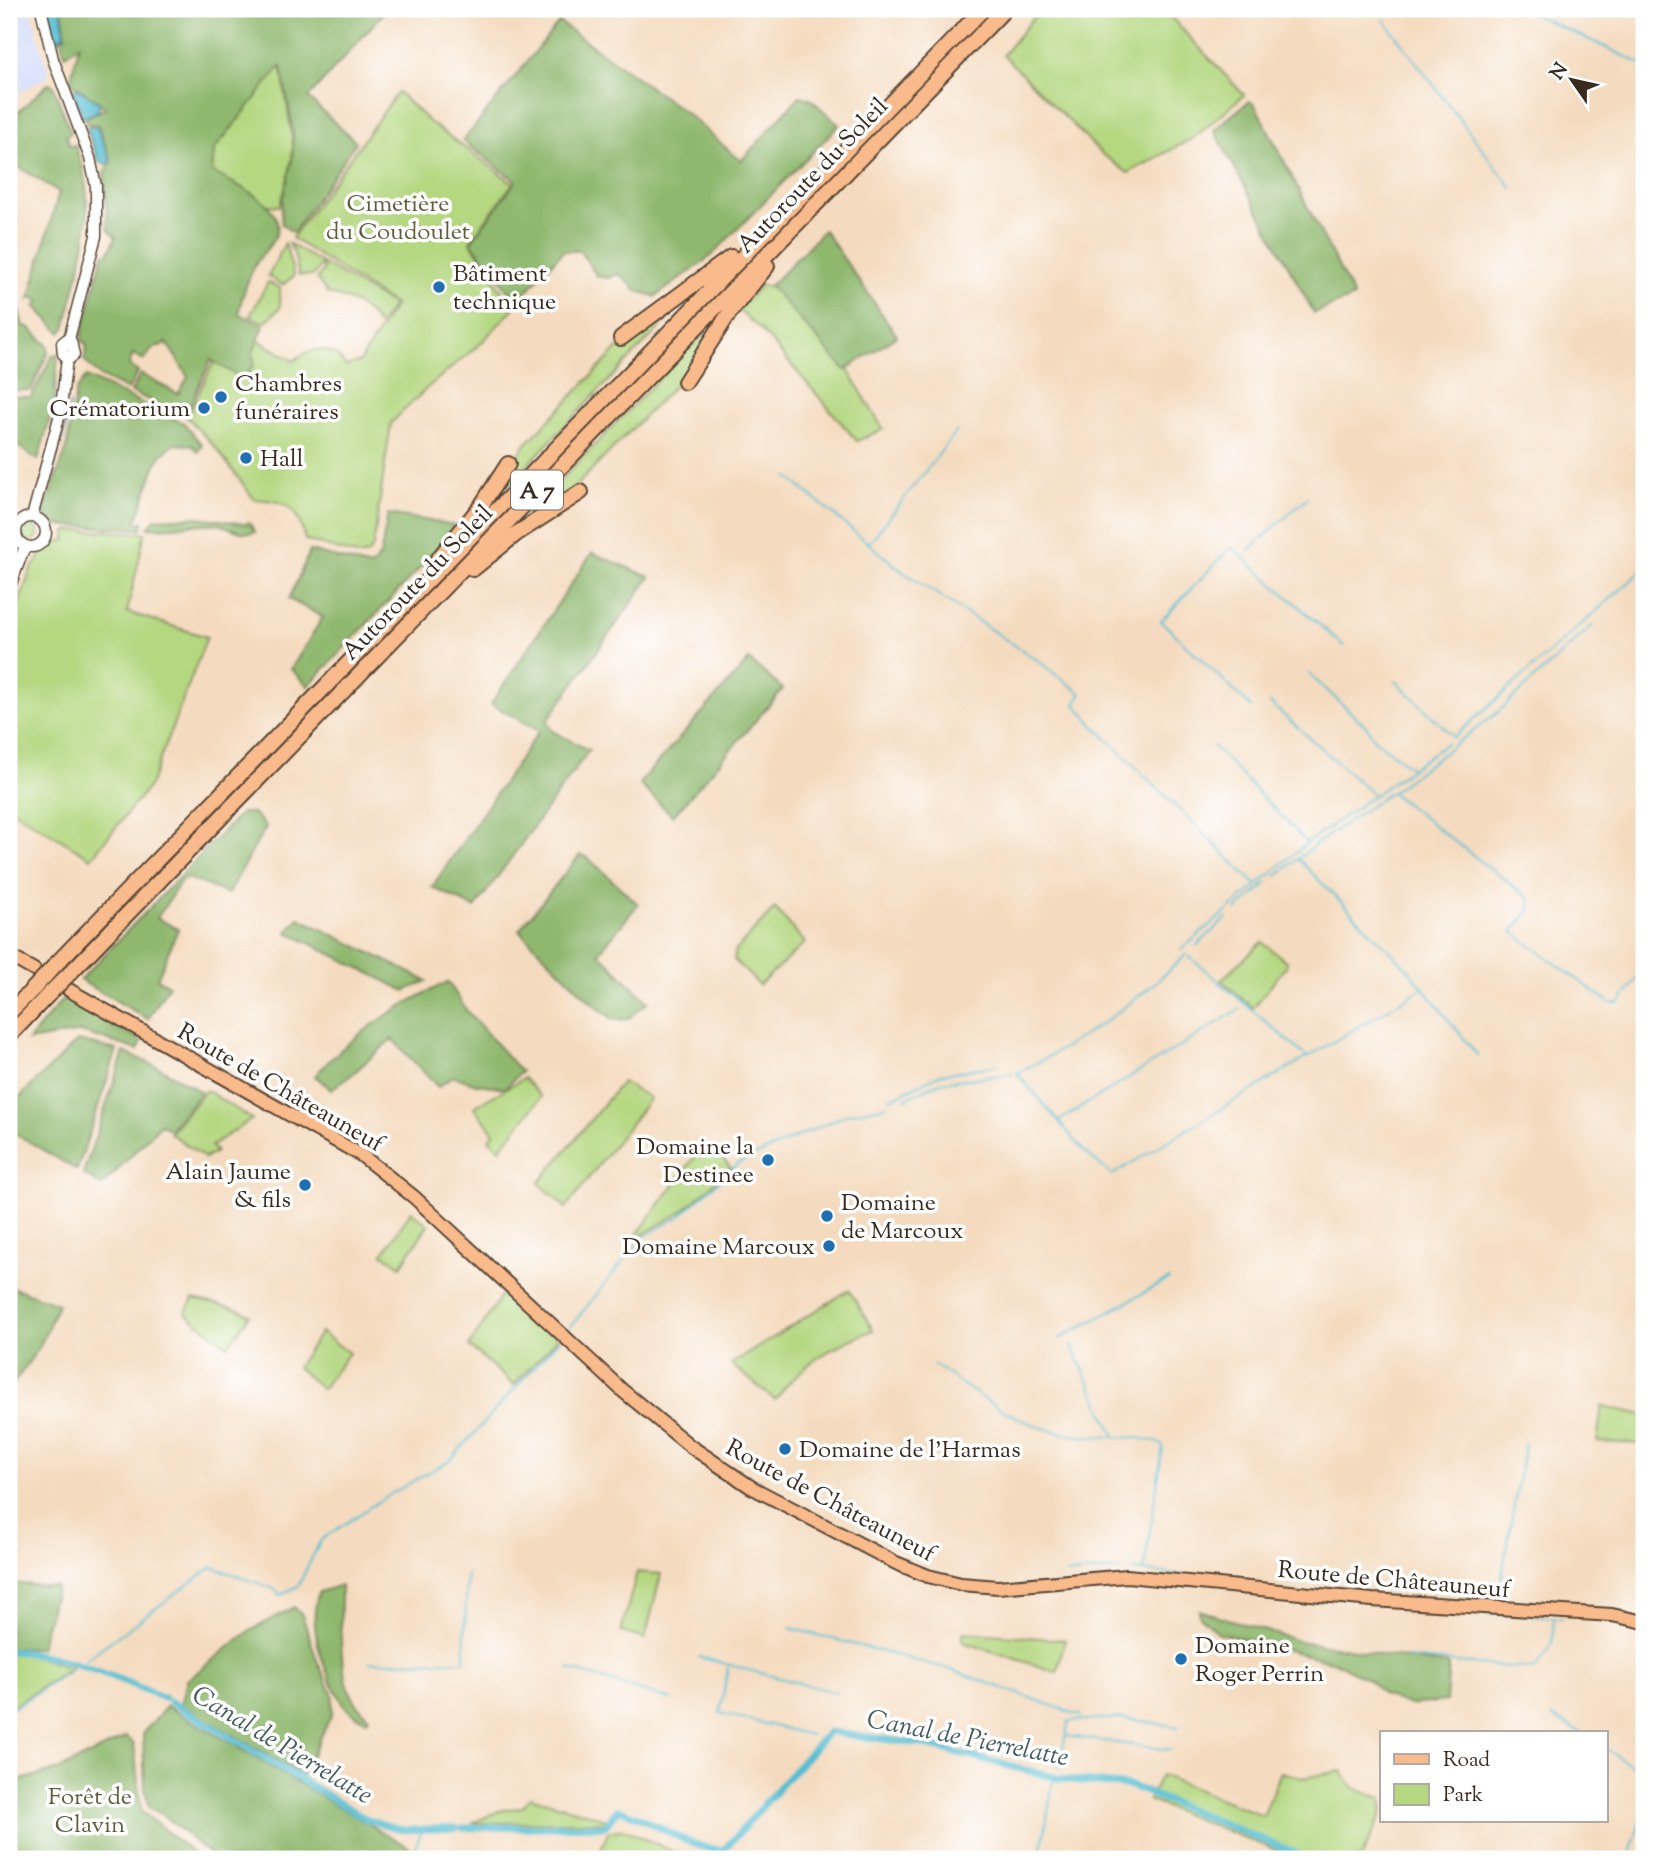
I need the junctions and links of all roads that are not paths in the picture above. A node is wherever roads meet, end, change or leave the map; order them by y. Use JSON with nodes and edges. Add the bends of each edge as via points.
{"nodes":[{"id":1,"x":41,"y":9,"type":"edge"},
{"id":2,"x":983,"y":9,"type":"edge"},
{"id":3,"x":1005,"y":9,"type":"edge"},
{"id":4,"x":793,"y":204,"type":"junction"},
{"id":5,"x":804,"y":215,"type":"junction"},
{"id":6,"x":621,"y":338,"type":"dead end"},
{"id":7,"x":685,"y":382,"type":"dead end"},
{"id":8,"x":508,"y":464,"type":"dead end"},
{"id":9,"x":580,"y":492,"type":"dead end"},
{"id":10,"x":32,"y":517,"type":"junction"},
{"id":11,"x":25,"y":546,"type":"junction"},
{"id":12,"x":9,"y":589,"type":"edge"},
{"id":13,"x":410,"y":621,"type":"junction"},
{"id":14,"x":317,"y":695,"type":"junction"},
{"id":15,"x":9,"y":956,"type":"edge"},
{"id":16,"x":34,"y":970,"type":"dead end"},
{"id":17,"x":69,"y":990,"type":"dead end"},
{"id":18,"x":9,"y":1013,"type":"edge"},
{"id":19,"x":9,"y":1036,"type":"edge"},
{"id":20,"x":1644,"y":1622,"type":"edge"}],
"edges":[{"from":1,"to":10,"type":"street","via":[[46,39],[90,158],[96,186],[96,236],[69,339],[74,355],[67,359],[61,414]]},
{"from":2,"to":4,"type":"highway","name":"Autoroute du Soleil","number":"A 7"},
{"from":3,"to":5,"type":"highway","name":"Autoroute du Soleil","number":"A 7"},
{"from":4,"to":6,"type":"highway","via":[[707,277]]},
{"from":4,"to":14,"type":"highway","name":"Autoroute du Soleil","number":"A 7"},
{"from":5,"to":7,"type":"highway","via":[[730,312]]},
{"from":5,"to":13,"type":"highway","name":"Autoroute du Soleil","number":"A 7"},
{"from":8,"to":14,"type":"highway","via":[[435,563],[332,669]]},
{"from":9,"to":13,"type":"highway","via":[[506,540]]},
{"from":10,"to":11,"type":"street","via":[[17,527],[16,536]]},
{"from":10,"to":11,"type":"street","via":[[43,523],[45,537],[37,546]]},
{"from":11,"to":12,"type":"street"},
{"from":13,"to":19,"type":"highway","name":"Autoroute du Soleil","number":"A 7","bridge":true},
{"from":14,"to":18,"type":"highway","name":"Autoroute du Soleil","number":"A 7","bridge":true},
{"from":15,"to":16,"type":"main road"},
{"from":17,"to":20,"type":"main road","name":"Route de Châteauneuf","via":[[361,1155],[414,1197],[679,1438],[751,1486],[928,1576],[998,1587],[1127,1576],[1372,1600],[1612,1615]]}]}
